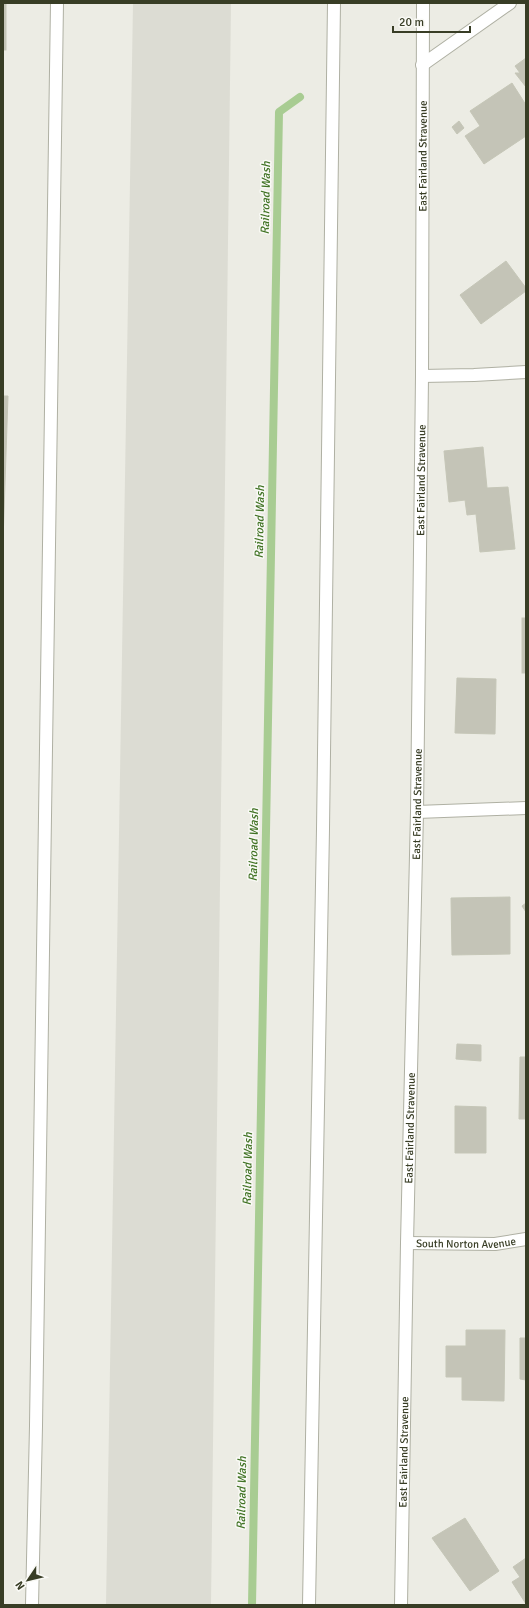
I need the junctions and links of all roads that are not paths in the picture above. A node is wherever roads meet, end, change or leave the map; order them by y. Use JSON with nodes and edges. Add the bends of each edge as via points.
{"nodes":[{"id":1,"x":57,"y":3,"type":"edge"},
{"id":2,"x":334,"y":3,"type":"edge"},
{"id":3,"x":423,"y":3,"type":"edge"},
{"id":4,"x":510,"y":3,"type":"edge"},
{"id":5,"x":422,"y":65,"type":"junction"},
{"id":6,"x":526,"y":372,"type":"edge"},
{"id":7,"x":422,"y":376,"type":"junction"},
{"id":8,"x":526,"y":808,"type":"edge"},
{"id":9,"x":417,"y":812,"type":"junction"},
{"id":10,"x":526,"y":1240,"type":"edge"},
{"id":11,"x":407,"y":1243,"type":"junction"},
{"id":12,"x":32,"y":1605,"type":"edge"},
{"id":13,"x":309,"y":1605,"type":"edge"},
{"id":14,"x":401,"y":1605,"type":"edge"}],
"edges":[{"from":1,"to":12,"type":"street"},
{"from":2,"to":13,"type":"street","via":[[323,837]]},
{"from":3,"to":5,"type":"street","name":"East Fairland Stravenue"},
{"from":4,"to":5,"type":"street"},
{"from":5,"to":7,"type":"street","name":"East Fairland Stravenue"},
{"from":6,"to":7,"type":"street"},
{"from":7,"to":9,"type":"street","name":"East Fairland Stravenue"},
{"from":8,"to":9,"type":"street"},
{"from":9,"to":11,"type":"street","name":"East Fairland Stravenue"},
{"from":10,"to":11,"type":"street","name":"South Norton Avenue","via":[[495,1244]]},
{"from":11,"to":14,"type":"street","name":"East Fairland Stravenue"}]}
